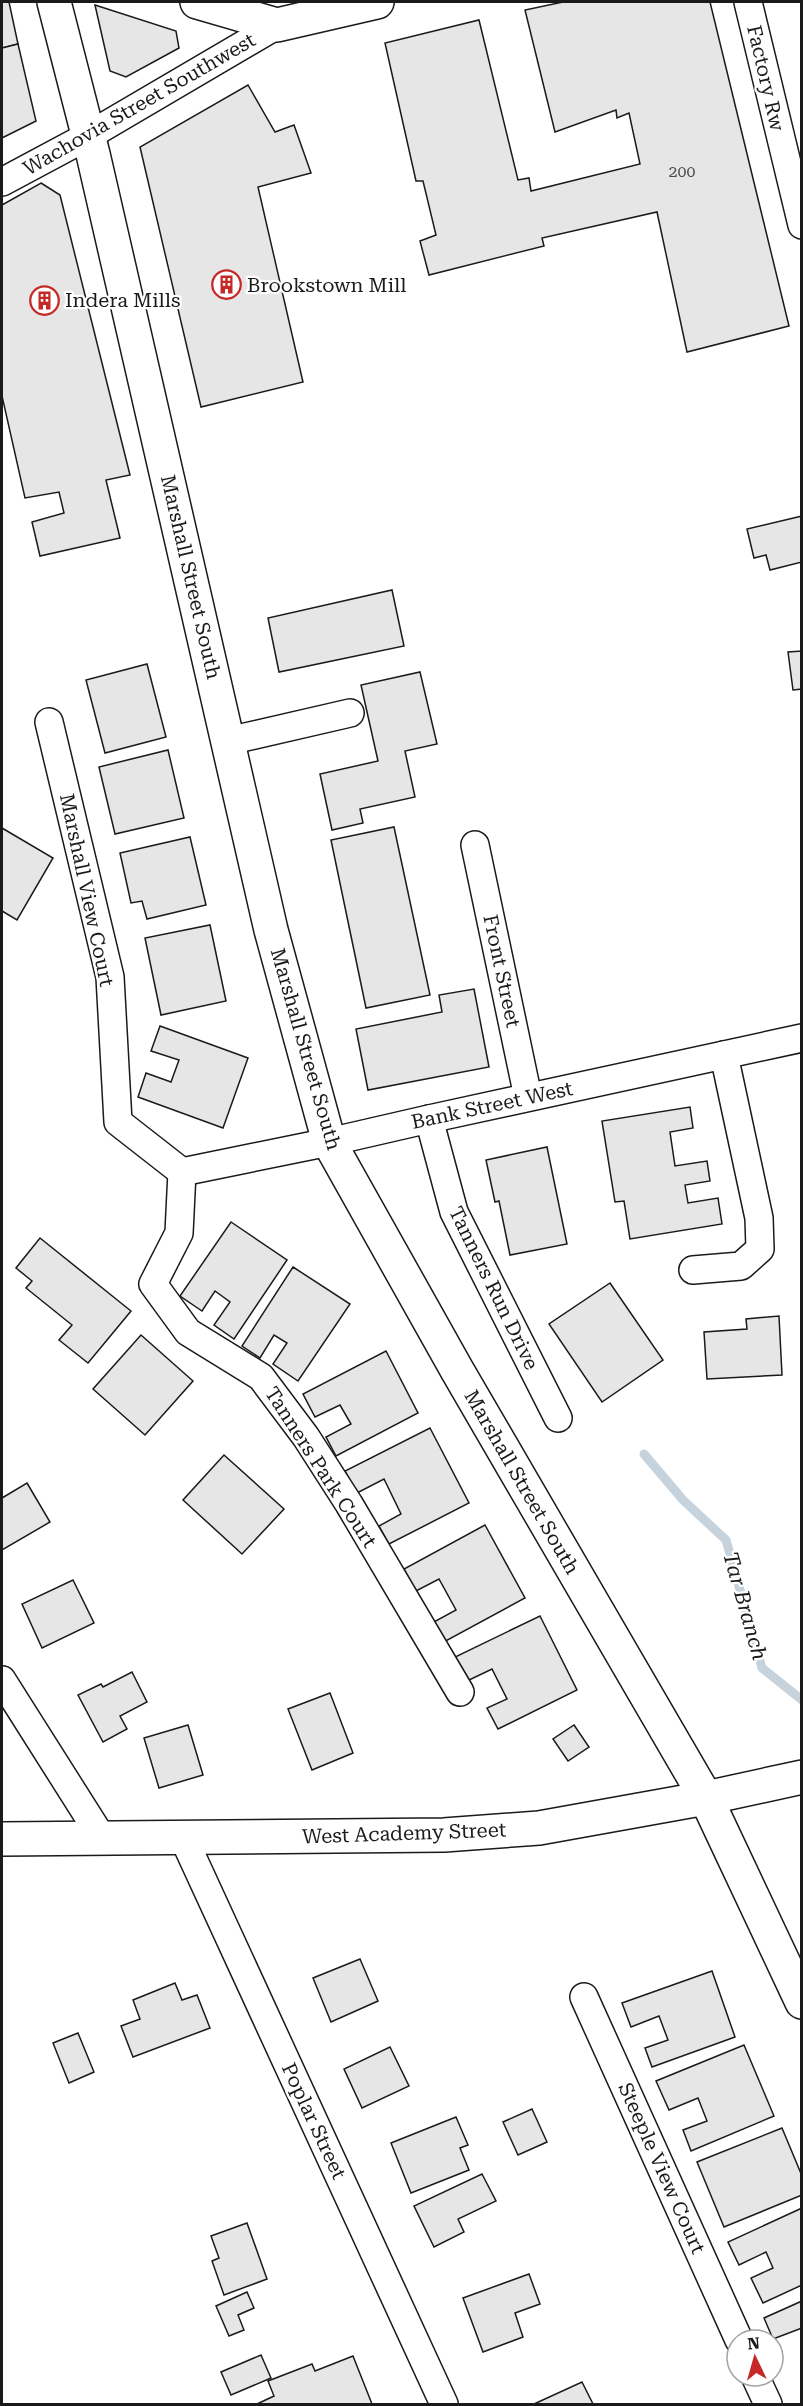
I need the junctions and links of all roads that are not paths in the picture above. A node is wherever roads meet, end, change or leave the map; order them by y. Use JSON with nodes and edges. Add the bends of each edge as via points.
{"nodes":[{"id":1,"x":54,"y":2,"type":"edge"},
{"id":2,"x":197,"y":2,"type":"edge"},
{"id":3,"x":376,"y":2,"type":"edge"},
{"id":4,"x":748,"y":2,"type":"edge"},
{"id":5,"x":277,"y":25,"type":"junction"},
{"id":6,"x":88,"y":135,"type":"junction"},
{"id":7,"x":2,"y":182,"type":"edge"},
{"id":8,"x":801,"y":225,"type":"edge"},
{"id":9,"x":350,"y":713,"type":"dead end"},
{"id":10,"x":50,"y":722,"type":"dead end"},
{"id":11,"x":228,"y":741,"type":"junction"},
{"id":12,"x":476,"y":845,"type":"dead end"},
{"id":13,"x":801,"y":1038,"type":"edge"},
{"id":14,"x":724,"y":1055,"type":"junction"},
{"id":15,"x":528,"y":1097,"type":"junction"},
{"id":16,"x":429,"y":1119,"type":"junction"},
{"id":17,"x":329,"y":1142,"type":"junction"},
{"id":18,"x":182,"y":1172,"type":"junction"},
{"id":19,"x":693,"y":1270,"type":"dead end"},
{"id":20,"x":558,"y":1418,"type":"dead end"},
{"id":21,"x":2,"y":1680,"type":"edge"},
{"id":22,"x":460,"y":1692,"type":"dead end"},
{"id":23,"x":801,"y":1777,"type":"edge"},
{"id":24,"x":706,"y":1798,"type":"junction"},
{"id":25,"x":183,"y":1837,"type":"junction"},
{"id":26,"x":102,"y":1838,"type":"junction"},
{"id":27,"x":2,"y":1839,"type":"edge"},
{"id":28,"x":584,"y":1997,"type":"dead end"},
{"id":29,"x":801,"y":2002,"type":"edge"},
{"id":30,"x":734,"y":2328,"type":"edge"},
{"id":31,"x":761,"y":2388,"type":"edge"},
{"id":32,"x":444,"y":2404,"type":"edge"},
{"id":33,"x":768,"y":2404,"type":"edge"}],
"edges":[{"from":1,"to":6,"type":"main road","name":"Marshall Street South"},
{"from":2,"to":5,"type":"main road"},
{"from":3,"to":5,"type":"main road"},
{"from":4,"to":8,"type":"street","name":"Factory Rw"},
{"from":5,"to":6,"type":"street","name":"Wachovia Street Southwest"},
{"from":6,"to":7,"type":"street","name":"Wachovia Street Southwest"},
{"from":6,"to":11,"type":"main road","name":"Marshall Street South"},
{"from":9,"to":11,"type":"street"},
{"from":10,"to":18,"type":"street","name":"Marshall View Court","via":[[110,977],[118,1122]]},
{"from":11,"to":17,"type":"main road","name":"Marshall Street South","via":[[271,930]]},
{"from":12,"to":15,"type":"street","name":"Front Street"},
{"from":13,"to":14,"type":"street","name":"Bank Street West"},
{"from":14,"to":15,"type":"street","name":"Bank Street West"},
{"from":14,"to":19,"type":"street","via":[[759,1218],[760,1249],[741,1266]]},
{"from":15,"to":16,"type":"street","name":"Bank Street West"},
{"from":16,"to":17,"type":"street","name":"Bank Street West"},
{"from":16,"to":20,"type":"street","name":"Tanners Run Drive","via":[[454,1212]]},
{"from":17,"to":18,"type":"street","name":"Bank Street West"},
{"from":17,"to":24,"type":"main road","name":"Marshall Street South"},
{"from":18,"to":22,"type":"street","name":"Tanners Park Court","via":[[179,1233],[153,1284],[188,1332],[261,1377],[349,1504]]},
{"from":21,"to":26,"type":"street"},
{"from":23,"to":24,"type":"main road","name":"West Academy Street"},
{"from":24,"to":25,"type":"main road","name":"West Academy Street","via":[[539,1828],[444,1834]]},
{"from":24,"to":29,"type":"main road","name":"Marshall Street South"},
{"from":25,"to":26,"type":"main road","name":"West Academy Street"},
{"from":25,"to":32,"type":"street","name":"Poplar Street"},
{"from":26,"to":27,"type":"main road","name":"West Academy Street"},
{"from":28,"to":30,"type":"street","name":"Steeple View Court"},
{"from":31,"to":33,"type":"street"}]}
